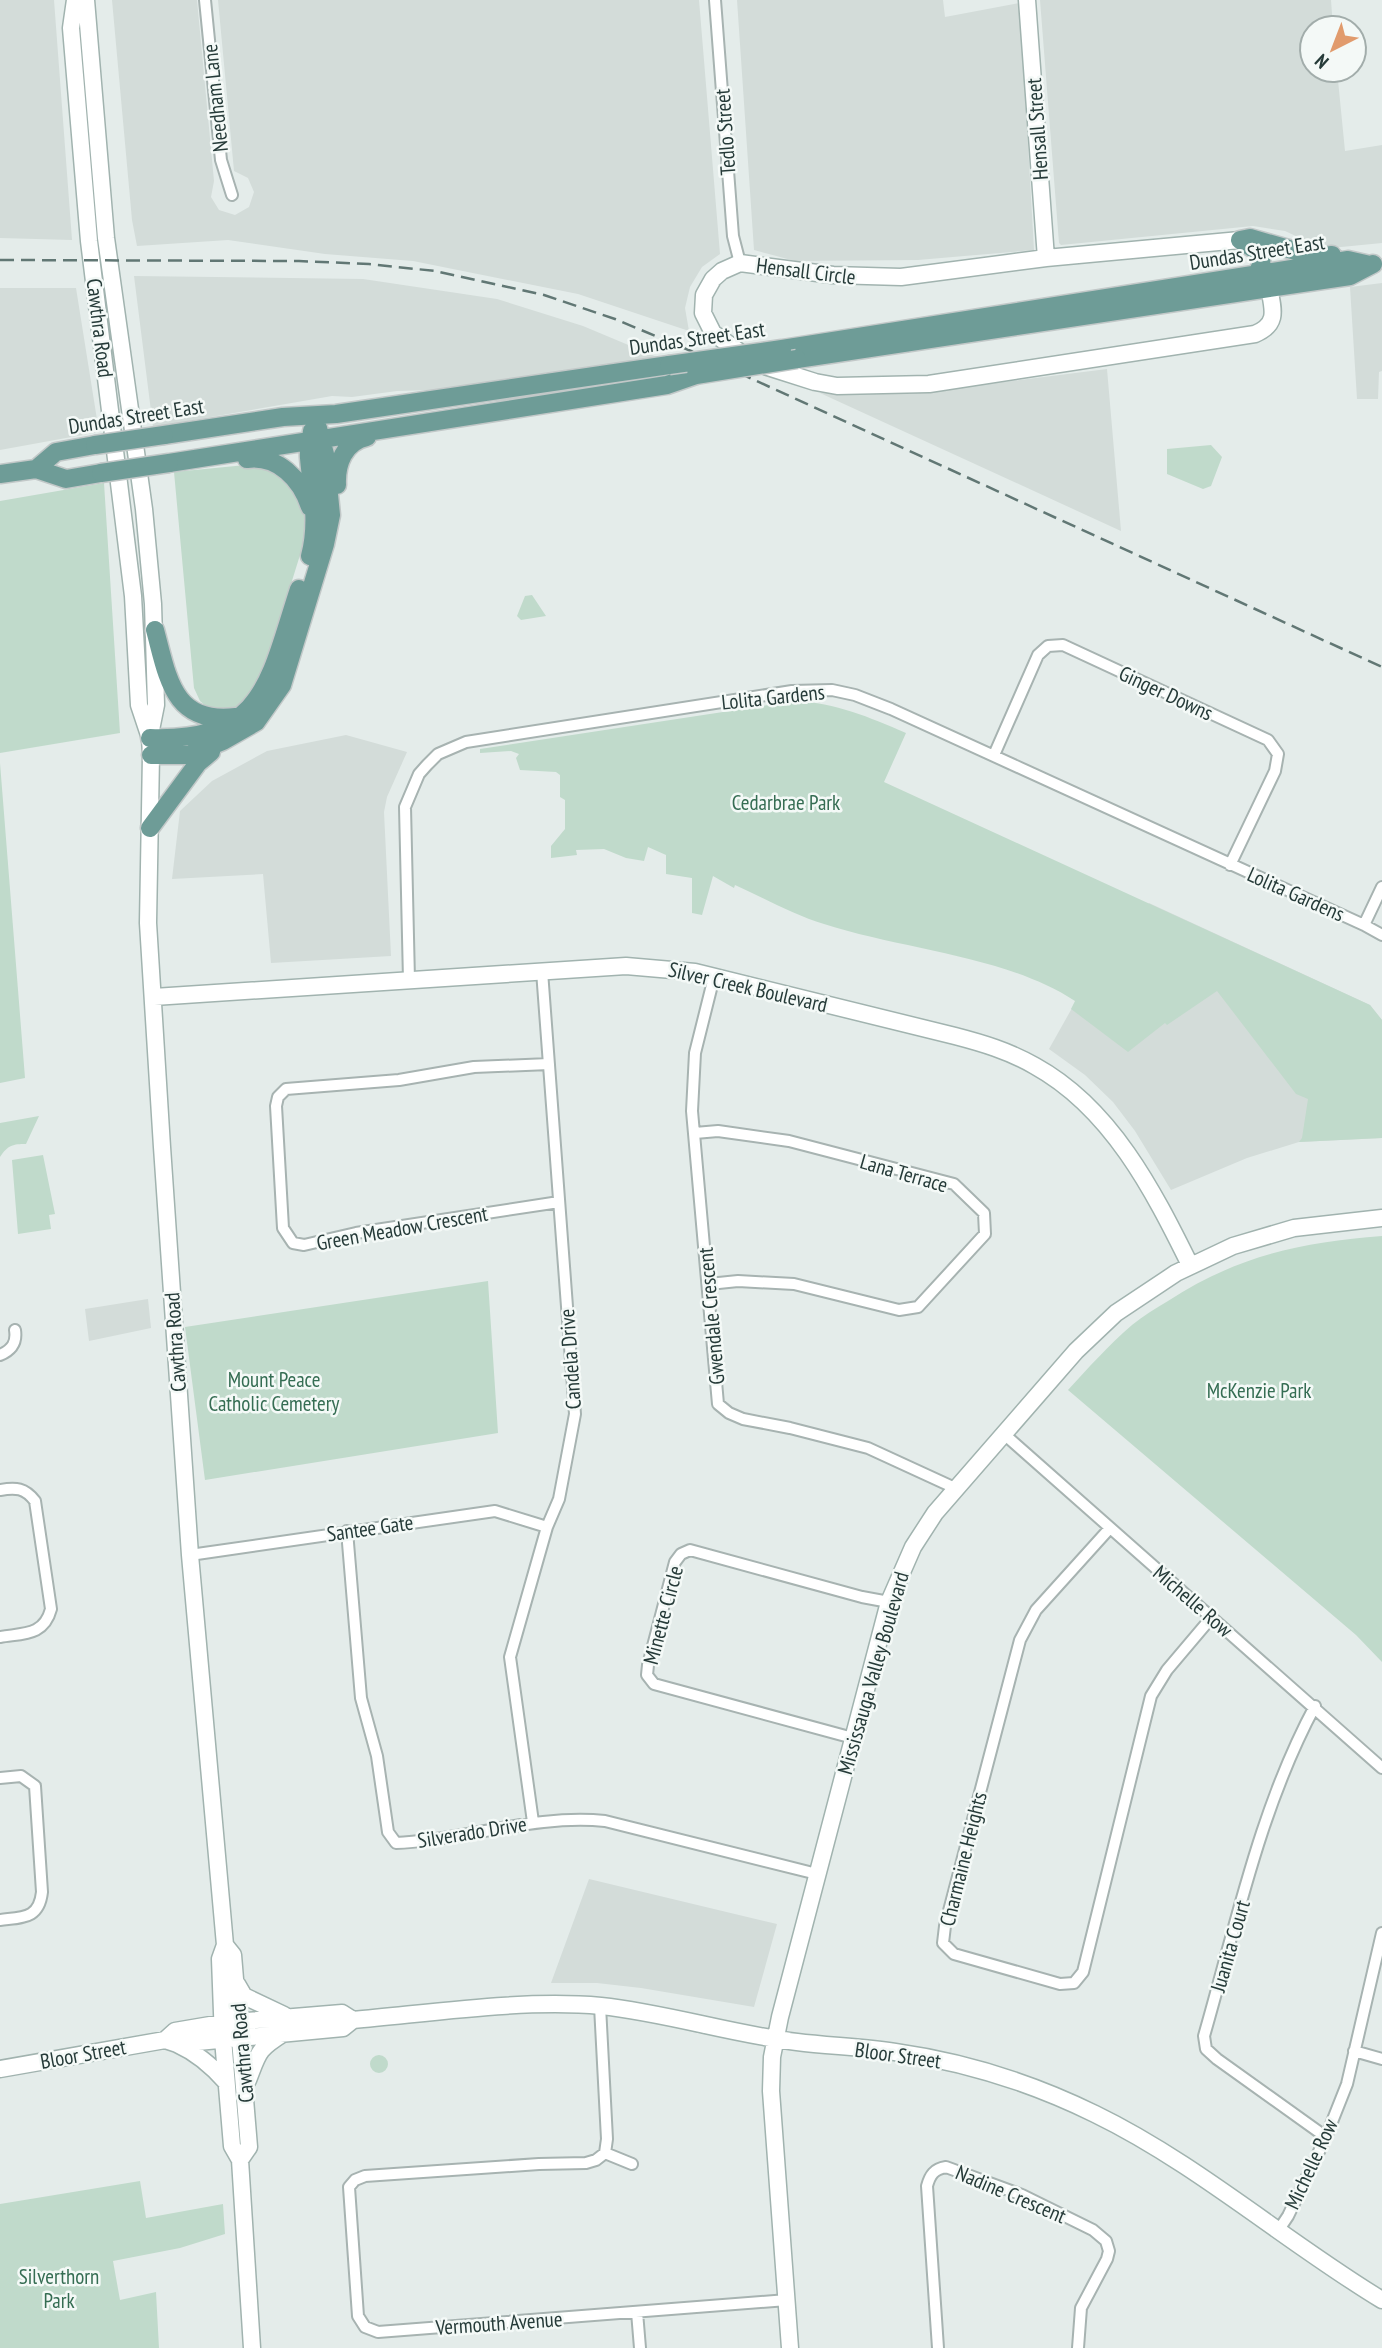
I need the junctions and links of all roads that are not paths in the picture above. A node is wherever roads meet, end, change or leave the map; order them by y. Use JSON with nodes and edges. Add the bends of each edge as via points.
{"nodes":[{"id":1,"x":75,"y":0,"type":"edge"},
{"id":2,"x":86,"y":0,"type":"edge"},
{"id":3,"x":205,"y":0,"type":"edge"},
{"id":4,"x":715,"y":0,"type":"edge"},
{"id":5,"x":1027,"y":0,"type":"edge"},
{"id":6,"x":232,"y":195,"type":"dead end"},
{"id":7,"x":1241,"y":240,"type":"junction"},
{"id":8,"x":1046,"y":258,"type":"junction"},
{"id":9,"x":1348,"y":261,"type":"junction"},
{"id":10,"x":740,"y":263,"type":"junction"},
{"id":11,"x":1376,"y":264,"type":"edge"},
{"id":12,"x":1254,"y":276,"type":"junction"},
{"id":13,"x":1269,"y":288,"type":"junction"},
{"id":14,"x":314,"y":415,"type":"junction"},
{"id":15,"x":411,"y":426,"type":"junction"},
{"id":16,"x":316,"y":440,"type":"junction"},
{"id":17,"x":196,"y":458,"type":"junction"},
{"id":18,"x":36,"y":469,"type":"junction"},
{"id":19,"x":0,"y":474,"type":"edge"},
{"id":20,"x":323,"y":518,"type":"junction"},
{"id":21,"x":155,"y":630,"type":"junction"},
{"id":22,"x":240,"y":717,"type":"junction"},
{"id":23,"x":223,"y":741,"type":"junction"},
{"id":24,"x":150,"y":747,"type":"junction"},
{"id":25,"x":994,"y":755,"type":"junction"},
{"id":26,"x":150,"y":828,"type":"junction"},
{"id":27,"x":1230,"y":865,"type":"junction"},
{"id":28,"x":1382,"y":887,"type":"edge"},
{"id":29,"x":1364,"y":925,"type":"junction"},
{"id":30,"x":1382,"y":935,"type":"edge"},
{"id":31,"x":542,"y":971,"type":"junction"},
{"id":32,"x":714,"y":977,"type":"junction"},
{"id":33,"x":409,"y":980,"type":"junction"},
{"id":34,"x":154,"y":997,"type":"junction"},
{"id":35,"x":549,"y":1064,"type":"junction"},
{"id":36,"x":695,"y":1133,"type":"junction"},
{"id":37,"x":559,"y":1202,"type":"junction"},
{"id":38,"x":1382,"y":1218,"type":"edge"},
{"id":39,"x":1190,"y":1265,"type":"junction"},
{"id":40,"x":709,"y":1284,"type":"junction"},
{"id":41,"x":15,"y":1330,"type":"dead end"},
{"id":42,"x":0,"y":1356,"type":"edge"},
{"id":43,"x":1004,"y":1434,"type":"junction"},
{"id":44,"x":955,"y":1488,"type":"junction"},
{"id":45,"x":0,"y":1490,"type":"edge"},
{"id":46,"x":547,"y":1527,"type":"junction"},
{"id":47,"x":1110,"y":1528,"type":"junction"},
{"id":48,"x":347,"y":1531,"type":"junction"},
{"id":49,"x":190,"y":1555,"type":"junction"},
{"id":50,"x":889,"y":1602,"type":"junction"},
{"id":51,"x":1210,"y":1618,"type":"junction"},
{"id":52,"x":0,"y":1637,"type":"edge"},
{"id":53,"x":1315,"y":1706,"type":"junction"},
{"id":54,"x":853,"y":1738,"type":"junction"},
{"id":55,"x":1382,"y":1768,"type":"edge"},
{"id":56,"x":0,"y":1779,"type":"edge"},
{"id":57,"x":533,"y":1822,"type":"junction"},
{"id":58,"x":817,"y":1874,"type":"junction"},
{"id":59,"x":0,"y":1920,"type":"edge"},
{"id":60,"x":1382,"y":1933,"type":"edge"},
{"id":61,"x":225,"y":1945,"type":"junction"},
{"id":62,"x":236,"y":1983,"type":"junction"},
{"id":63,"x":600,"y":2006,"type":"junction"},
{"id":64,"x":286,"y":2024,"type":"junction"},
{"id":65,"x":240,"y":2029,"type":"junction"},
{"id":66,"x":223,"y":2031,"type":"junction"},
{"id":67,"x":776,"y":2038,"type":"junction"},
{"id":68,"x":171,"y":2042,"type":"junction"},
{"id":69,"x":1354,"y":2051,"type":"junction"},
{"id":70,"x":1382,"y":2059,"type":"edge"},
{"id":71,"x":0,"y":2069,"type":"edge"},
{"id":72,"x":226,"y":2082,"type":"junction"},
{"id":73,"x":246,"y":2085,"type":"junction"},
{"id":74,"x":1326,"y":2137,"type":"junction"},
{"id":75,"x":605,"y":2153,"type":"junction"},
{"id":76,"x":240,"y":2160,"type":"junction"},
{"id":77,"x":632,"y":2164,"type":"dead end"},
{"id":78,"x":1278,"y":2231,"type":"junction"},
{"id":79,"x":787,"y":2300,"type":"junction"},
{"id":80,"x":1382,"y":2300,"type":"edge"},
{"id":81,"x":637,"y":2312,"type":"junction"},
{"id":82,"x":252,"y":2348,"type":"edge"},
{"id":83,"x":640,"y":2348,"type":"edge"},
{"id":84,"x":790,"y":2348,"type":"edge"},
{"id":85,"x":938,"y":2348,"type":"edge"},
{"id":86,"x":1078,"y":2348,"type":"edge"}],
"edges":[{"from":1,"to":24,"type":"street","name":"Cawthra Road","via":[[71,28],[89,241],[122,492],[139,705]]},
{"from":2,"to":21,"type":"street","name":"Cawthra Road","via":[[106,238],[144,509]]},
{"from":3,"to":6,"type":"street","name":"Needham Lane","via":[[221,160]]},
{"from":4,"to":10,"type":"street","name":"Tedlo Street","via":[[733,236]]},
{"from":5,"to":8,"type":"street","name":"Hensall Street"},
{"from":7,"to":8,"type":"street","name":"Hensall Circle"},
{"from":7,"to":9,"type":"main road","via":[[1259,240],[1317,257],[1339,254]]},
{"from":7,"to":12,"type":"main road","via":[[1261,257]]},
{"from":8,"to":10,"type":"street","name":"Hensall Circle","via":[[901,278]]},
{"from":9,"to":11,"type":"main road","name":"Dundas Street East"},
{"from":9,"to":12,"type":"main road","name":"Dundas Street East"},
{"from":10,"to":13,"type":"street","name":"Hensall Circle","via":[[722,271],[706,289],[703,313],[713,333],[755,363],[837,386],[929,384],[1255,334],[1271,321]]},
{"from":11,"to":13,"type":"main road","name":"Dundas Street East","via":[[1350,276]]},
{"from":12,"to":14,"type":"main road","name":"Dundas Street East","bridge":true},
{"from":13,"to":15,"type":"main road","name":"Dundas Street East","bridge":true,"via":[[695,375],[667,385]]},
{"from":14,"to":16,"type":"main road"},
{"from":14,"to":18,"type":"main road","name":"Dundas Street East","bridge":true,"via":[[56,452]]},
{"from":15,"to":16,"type":"main road","name":"Dundas Street East"},
{"from":15,"to":20,"type":"main road","via":[[361,438],[348,448],[337,469],[339,508]]},
{"from":16,"to":17,"type":"main road","name":"Dundas Street East"},
{"from":16,"to":20,"type":"main road","via":[[309,457]]},
{"from":17,"to":18,"type":"main road","name":"Dundas Street East","bridge":true,"via":[[66,479]]},
{"from":17,"to":20,"type":"main road","via":[[210,464],[257,458],[277,465],[304,489]]},
{"from":18,"to":19,"type":"main road","name":"Dundas Street East"},
{"from":20,"to":22,"type":"main road","via":[[271,674]]},
{"from":20,"to":23,"type":"main road","via":[[325,544],[282,685],[256,722]]},
{"from":21,"to":22,"type":"main road","via":[[175,693],[192,710],[216,720]]},
{"from":21,"to":24,"type":"street","name":"Cawthra Road","via":[[156,705]]},
{"from":22,"to":24,"type":"main road","via":[[217,731]]},
{"from":23,"to":24,"type":"main road","via":[[189,755]]},
{"from":23,"to":26,"type":"main road","via":[[198,763]]},
{"from":24,"to":26,"type":"street","name":"Cawthra Road"},
{"from":25,"to":27,"type":"street","name":"Lolita Gardens"},
{"from":25,"to":27,"type":"street","name":"Ginger Downs","via":[[1038,655],[1048,646],[1063,645],[1268,740],[1278,754],[1275,771]]},
{"from":25,"to":33,"type":"street","name":"Lolita Gardens","via":[[891,709],[832,690],[792,691],[466,742],[438,754],[426,765],[405,807]]},
{"from":26,"to":34,"type":"street","name":"Cawthra Road","via":[[148,923]]},
{"from":27,"to":29,"type":"street","name":"Lolita Gardens"},
{"from":28,"to":29,"type":"street"},
{"from":29,"to":30,"type":"street","name":"Lolita Gardens"},
{"from":31,"to":32,"type":"street","name":"Silver Creek Boulevard","via":[[626,966]]},
{"from":31,"to":33,"type":"street","name":"Silver Creek Boulevard"},
{"from":31,"to":35,"type":"street","name":"Candela Drive"},
{"from":32,"to":36,"type":"street","name":"Gwendale Crescent","via":[[695,1053]]},
{"from":32,"to":39,"type":"street","name":"Silver Creek Boulevard","via":[[955,1035],[1037,1066],[1084,1101],[1121,1143]]},
{"from":33,"to":34,"type":"street","name":"Silver Creek Boulevard"},
{"from":34,"to":49,"type":"street","name":"Cawthra Road"},
{"from":35,"to":37,"type":"street","name":"Candela Drive"},
{"from":35,"to":37,"type":"street","name":"Green Meadow Crescent","via":[[474,1067],[399,1080],[286,1089],[275,1106],[283,1228],[293,1243],[304,1245]]},
{"from":36,"to":40,"type":"street","name":"Gwendale Crescent"},
{"from":36,"to":40,"type":"street","name":"Lana Terrace","via":[[718,1131],[789,1141],[954,1184],[984,1213],[985,1234],[918,1307],[899,1310],[794,1284]]},
{"from":37,"to":46,"type":"street","name":"Candela Drive","via":[[575,1414],[559,1499]]},
{"from":38,"to":39,"type":"street","name":"Mississauga Valley Boulevard","via":[[1294,1228]]},
{"from":39,"to":43,"type":"street","name":"Mississauga Valley Boulevard","via":[[1116,1312]]},
{"from":40,"to":44,"type":"street","name":"Gwendale Crescent","via":[[718,1404],[743,1419],[868,1448]]},
{"from":41,"to":42,"type":"street","via":[[14,1345]]},
{"from":43,"to":44,"type":"street","name":"Mississauga Valley Boulevard"},
{"from":43,"to":47,"type":"street","name":"Michelle Row"},
{"from":44,"to":50,"type":"street","name":"Mississauga Valley Boulevard","via":[[913,1547]]},
{"from":45,"to":52,"type":"street","via":[[19,1488],[35,1501],[51,1609],[44,1626]]},
{"from":46,"to":48,"type":"street","name":"Santee Gate","via":[[495,1511]]},
{"from":46,"to":57,"type":"street","name":"Candela Drive","via":[[510,1657]]},
{"from":47,"to":51,"type":"street","name":"Michelle Row"},
{"from":47,"to":51,"type":"street","name":"Charmaine Heights","via":[[1036,1611],[1020,1640],[944,1926],[943,1943],[954,1954],[1060,1984],[1074,1983],[1083,1972],[1151,1696]]},
{"from":48,"to":49,"type":"street","name":"Santee Gate"},
{"from":48,"to":57,"type":"street","name":"Silverado Drive","via":[[361,1698],[377,1756],[388,1832],[396,1843],[410,1843]]},
{"from":49,"to":61,"type":"street","name":"Cawthra Road"},
{"from":50,"to":54,"type":"street","name":"Mississauga Valley Boulevard"},
{"from":50,"to":54,"type":"street","name":"Minette Circle","via":[[690,1550],[681,1554],[671,1575],[648,1665],[647,1675],[654,1684]]},
{"from":51,"to":53,"type":"street","name":"Michelle Row"},
{"from":53,"to":55,"type":"street","name":"Michelle Row"},
{"from":53,"to":74,"type":"street","name":"Juanita Court","via":[[1271,1801],[1204,2036],[1206,2049],[1217,2059]]},
{"from":54,"to":58,"type":"street","name":"Mississauga Valley Boulevard"},
{"from":56,"to":59,"type":"street","via":[[21,1776],[35,1786],[42,1892],[30,1915]]},
{"from":57,"to":58,"type":"street","name":"Silverado Drive","via":[[606,1821]]},
{"from":58,"to":67,"type":"street","name":"Mississauga Valley Boulevard"},
{"from":60,"to":69,"type":"street","name":"Michelle Row"},
{"from":61,"to":62,"type":"street","name":"Cawthra Road","via":[[233,1955]]},
{"from":61,"to":66,"type":"street","name":"Cawthra Road","via":[[220,1959]]},
{"from":62,"to":64,"type":"street","via":[[244,1996]]},
{"from":62,"to":65,"type":"street","name":"Cawthra Road"},
{"from":63,"to":64,"type":"street","name":"Bloor Street","via":[[553,2003],[353,2020],[342,2013]]},
{"from":63,"to":67,"type":"street","name":"Bloor Street"},
{"from":63,"to":75,"type":"street"},
{"from":64,"to":65,"type":"street","name":"Bloor Street"},
{"from":64,"to":73,"type":"street","via":[[261,2048]]},
{"from":65,"to":66,"type":"street","name":"Bloor Street"},
{"from":65,"to":73,"type":"street","name":"Cawthra Road"},
{"from":66,"to":68,"type":"street","name":"Bloor Street"},
{"from":66,"to":72,"type":"street","name":"Cawthra Road"},
{"from":67,"to":78,"type":"street","name":"Bloor Street","via":[[961,2064],[1027,2085],[1116,2125]]},
{"from":67,"to":79,"type":"street","name":"Mississauga Valley Boulevard","via":[[771,2091]]},
{"from":68,"to":71,"type":"street","name":"Bloor Street"},
{"from":68,"to":72,"type":"street","via":[[190,2050]]},
{"from":69,"to":70,"type":"street"},
{"from":69,"to":74,"type":"street","name":"Michelle Row","via":[[1347,2084]]},
{"from":72,"to":76,"type":"street","name":"Cawthra Road","via":[[232,2146]]},
{"from":73,"to":76,"type":"street","name":"Cawthra Road","via":[[249,2147]]},
{"from":74,"to":78,"type":"street","name":"Michelle Row"},
{"from":75,"to":77,"type":"street"},
{"from":75,"to":81,"type":"street","name":"Vermouth Avenue","via":[[586,2163],[355,2180],[349,2187],[358,2316],[365,2327],[378,2332]]},
{"from":76,"to":82,"type":"street","name":"Cawthra Road"},
{"from":78,"to":80,"type":"street","name":"Bloor Street"},
{"from":79,"to":81,"type":"street","name":"Vermouth Avenue"},
{"from":79,"to":84,"type":"street","name":"Mississauga Valley Boulevard"},
{"from":81,"to":83,"type":"street"},
{"from":85,"to":86,"type":"street","name":"Nadine Crescent","via":[[927,2186],[930,2175],[946,2166],[1022,2194],[1106,2241],[1107,2259],[1081,2308]]}]}
